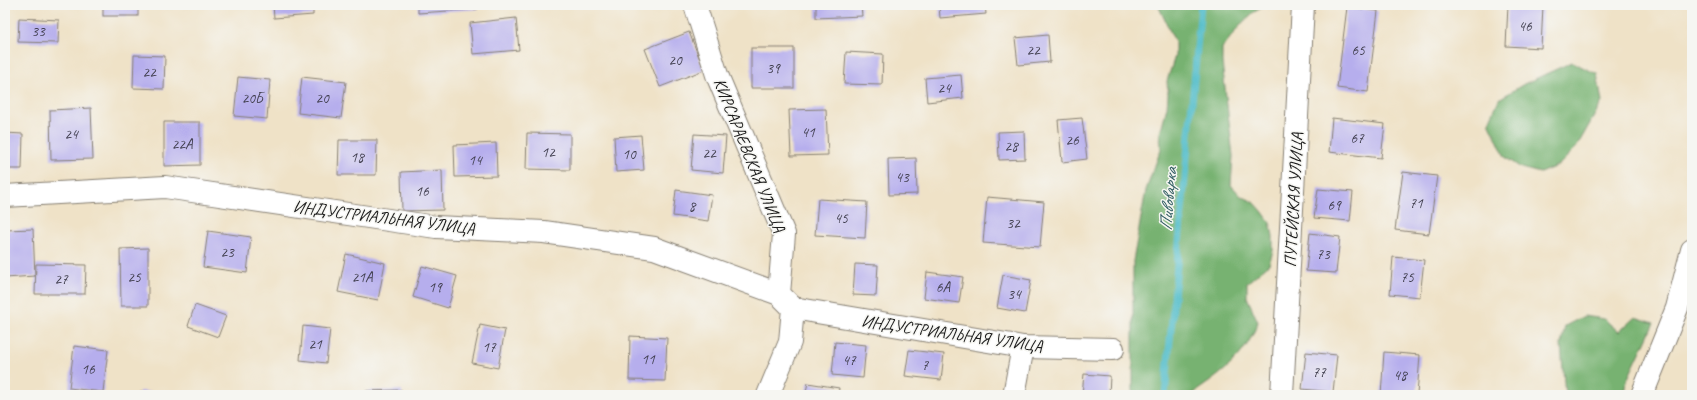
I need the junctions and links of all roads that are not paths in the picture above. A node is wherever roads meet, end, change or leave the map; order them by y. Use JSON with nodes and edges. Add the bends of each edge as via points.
{"nodes":[{"id":1,"x":695,"y":5,"type":"edge"},
{"id":2,"x":1304,"y":5,"type":"edge"},
{"id":3,"x":5,"y":196,"type":"edge"},
{"id":4,"x":1692,"y":250,"type":"edge"},
{"id":5,"x":786,"y":301,"type":"junction"},
{"id":6,"x":1023,"y":347,"type":"junction"},
{"id":7,"x":1113,"y":349,"type":"dead end"},
{"id":8,"x":768,"y":395,"type":"edge"},
{"id":9,"x":1014,"y":395,"type":"edge"},
{"id":10,"x":1282,"y":395,"type":"edge"},
{"id":11,"x":1642,"y":395,"type":"edge"}],
"edges":[{"from":1,"to":5,"type":"street","name":"КИРСАРАЕВСКАЯ УЛИЦА","via":[[717,75],[784,234]]},
{"from":2,"to":10,"type":"street","name":"ПУТЕЙСКАЯ УЛИЦА"},
{"from":3,"to":5,"type":"street","name":"ИНДУСТРИАЛЬНАЯ УЛИЦА","via":[[165,187],[436,227],[544,232],[654,248]]},
{"from":4,"to":11,"type":"street","via":[[1677,308]]},
{"from":5,"to":6,"type":"street","name":"ИНДУСТРИАЛЬНАЯ УЛИЦА"},
{"from":5,"to":8,"type":"street","name":"КИРСАРАЕВСКАЯ УЛИЦА","via":[[790,342]]},
{"from":6,"to":7,"type":"street","name":"ИНДУСТРИАЛЬНАЯ УЛИЦА"},
{"from":6,"to":9,"type":"street"}]}
